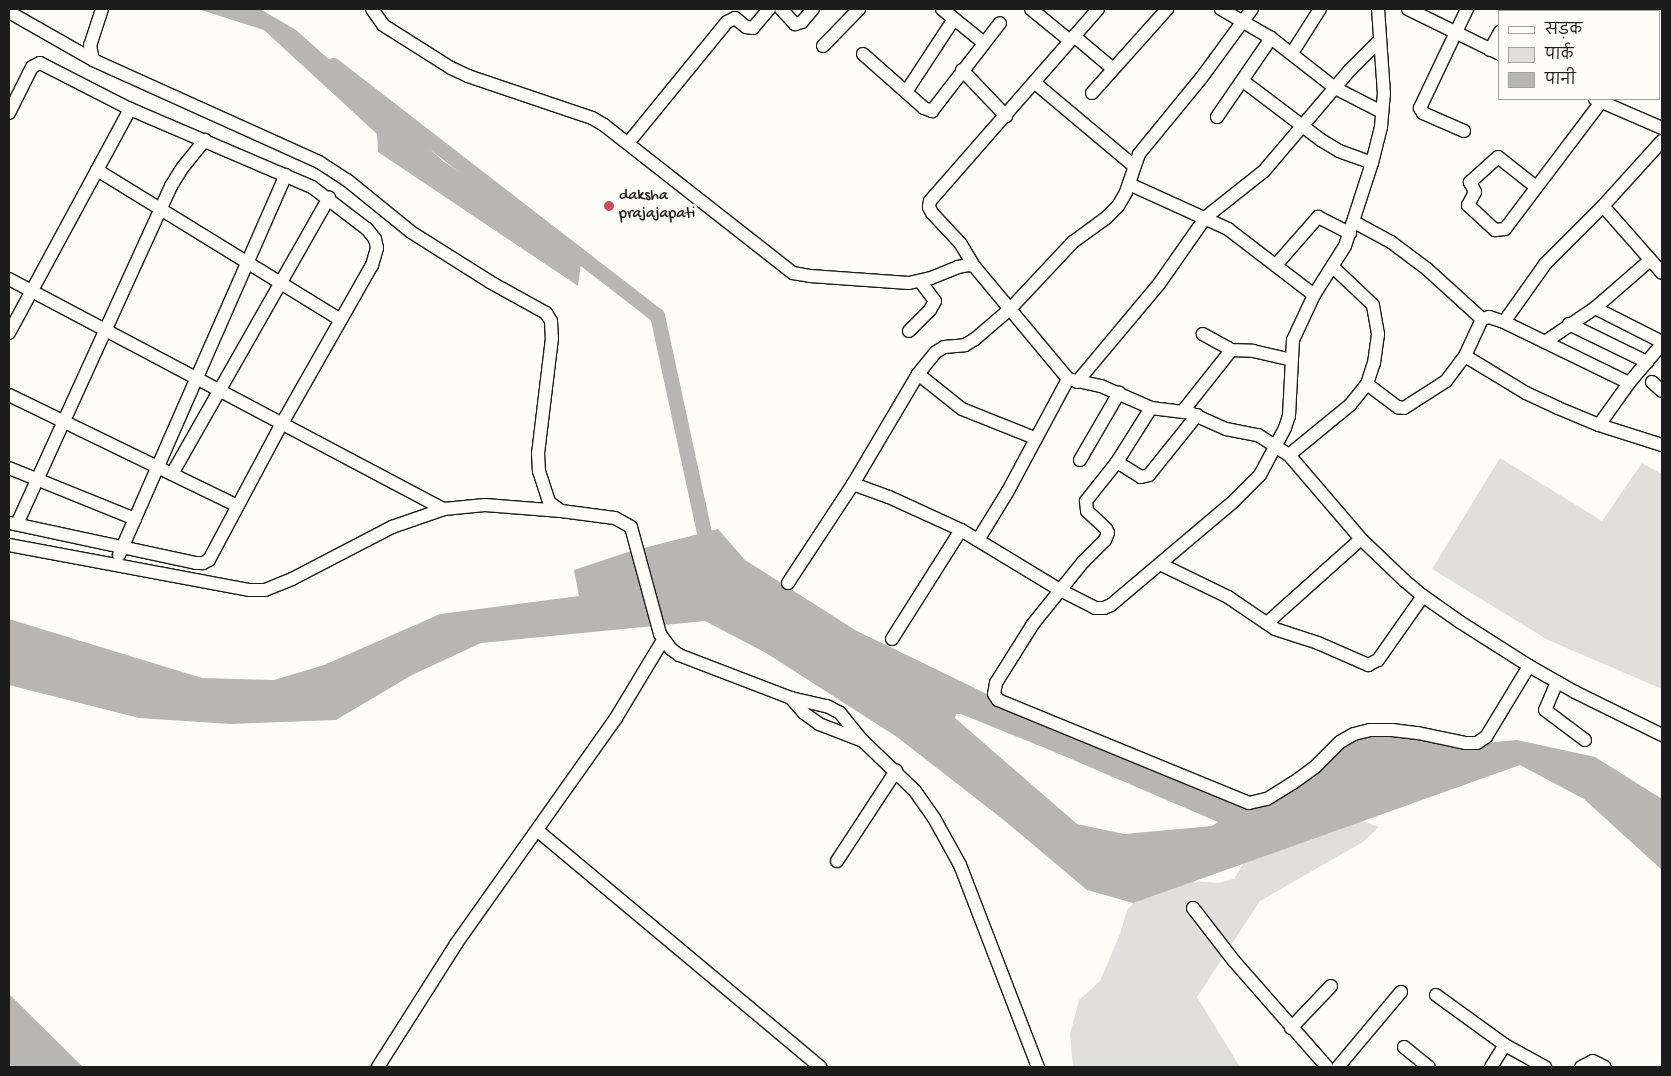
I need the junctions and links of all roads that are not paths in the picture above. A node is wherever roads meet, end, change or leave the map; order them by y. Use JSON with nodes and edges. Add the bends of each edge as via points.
{"nodes":[{"id":1,"x":102,"y":9,"type":"edge"},
{"id":2,"x":372,"y":9,"type":"edge"},
{"id":3,"x":769,"y":9,"type":"edge"},
{"id":4,"x":781,"y":9,"type":"edge"},
{"id":5,"x":813,"y":9,"type":"edge"},
{"id":6,"x":859,"y":9,"type":"edge"},
{"id":7,"x":942,"y":9,"type":"edge"},
{"id":8,"x":1031,"y":9,"type":"edge"},
{"id":9,"x":1098,"y":9,"type":"edge"},
{"id":10,"x":1167,"y":9,"type":"edge"},
{"id":11,"x":1221,"y":9,"type":"edge"},
{"id":12,"x":1252,"y":9,"type":"edge"},
{"id":13,"x":1320,"y":9,"type":"edge"},
{"id":14,"x":1378,"y":9,"type":"edge"},
{"id":15,"x":1408,"y":9,"type":"edge"},
{"id":16,"x":1467,"y":9,"type":"edge"},
{"id":17,"x":9,"y":12,"type":"edge"},
{"id":18,"x":736,"y":14,"type":"edge"},
{"id":19,"x":954,"y":19,"type":"junction"},
{"id":20,"x":1244,"y":20,"type":"junction"},
{"id":21,"x":1000,"y":23,"type":"dead end"},
{"id":22,"x":1454,"y":32,"type":"junction"},
{"id":23,"x":1271,"y":38,"type":"junction"},
{"id":24,"x":1072,"y":39,"type":"junction"},
{"id":25,"x":1380,"y":40,"type":"junction"},
{"id":26,"x":984,"y":43,"type":"junction"},
{"id":27,"x":823,"y":46,"type":"dead end"},
{"id":28,"x":1495,"y":52,"type":"edge"},
{"id":29,"x":1292,"y":53,"type":"junction"},
{"id":30,"x":863,"y":54,"type":"dead end"},
{"id":31,"x":93,"y":60,"type":"junction"},
{"id":32,"x":1113,"y":69,"type":"junction"},
{"id":33,"x":962,"y":70,"type":"junction"},
{"id":34,"x":1243,"y":81,"type":"junction"},
{"id":35,"x":1035,"y":83,"type":"junction"},
{"id":36,"x":1335,"y":88,"type":"junction"},
{"id":37,"x":906,"y":92,"type":"junction"},
{"id":38,"x":1092,"y":93,"type":"dead end"},
{"id":39,"x":1598,"y":100,"type":"edge"},
{"id":40,"x":130,"y":108,"type":"junction"},
{"id":41,"x":1382,"y":112,"type":"junction"},
{"id":42,"x":9,"y":113,"type":"edge"},
{"id":43,"x":1006,"y":116,"type":"junction"},
{"id":44,"x":1217,"y":117,"type":"dead end"},
{"id":45,"x":1302,"y":127,"type":"junction"},
{"id":46,"x":1662,"y":128,"type":"edge"},
{"id":47,"x":1464,"y":131,"type":"dead end"},
{"id":48,"x":205,"y":140,"type":"junction"},
{"id":49,"x":1662,"y":141,"type":"edge"},
{"id":50,"x":629,"y":142,"type":"junction"},
{"id":51,"x":1372,"y":163,"type":"junction"},
{"id":52,"x":1134,"y":166,"type":"junction"},
{"id":53,"x":97,"y":170,"type":"junction"},
{"id":54,"x":286,"y":175,"type":"junction"},
{"id":55,"x":1129,"y":184,"type":"junction"},
{"id":56,"x":1536,"y":187,"type":"junction"},
{"id":57,"x":329,"y":198,"type":"junction"},
{"id":58,"x":1603,"y":206,"type":"junction"},
{"id":59,"x":161,"y":208,"type":"junction"},
{"id":60,"x":1206,"y":217,"type":"junction"},
{"id":61,"x":1352,"y":228,"type":"junction"},
{"id":62,"x":1649,"y":261,"type":"junction"},
{"id":63,"x":248,"y":262,"type":"junction"},
{"id":64,"x":1276,"y":265,"type":"junction"},
{"id":65,"x":974,"y":266,"type":"junction"},
{"id":66,"x":1333,"y":267,"type":"junction"},
{"id":67,"x":1662,"y":273,"type":"edge"},
{"id":68,"x":9,"y":280,"type":"edge"},
{"id":69,"x":920,"y":281,"type":"junction"},
{"id":70,"x":280,"y":282,"type":"junction"},
{"id":71,"x":32,"y":292,"type":"junction"},
{"id":72,"x":1314,"y":295,"type":"junction"},
{"id":73,"x":1011,"y":308,"type":"junction"},
{"id":74,"x":1595,"y":308,"type":"junction"},
{"id":75,"x":1482,"y":319,"type":"junction"},
{"id":76,"x":341,"y":320,"type":"junction"},
{"id":77,"x":1504,"y":322,"type":"junction"},
{"id":78,"x":1569,"y":324,"type":"junction"},
{"id":79,"x":106,"y":330,"type":"junction"},
{"id":80,"x":910,"y":331,"type":"dead end"},
{"id":81,"x":9,"y":333,"type":"edge"},
{"id":82,"x":1203,"y":334,"type":"dead end"},
{"id":83,"x":1545,"y":342,"type":"junction"},
{"id":84,"x":1662,"y":343,"type":"edge"},
{"id":85,"x":1230,"y":350,"type":"junction"},
{"id":86,"x":1465,"y":356,"type":"junction"},
{"id":87,"x":1291,"y":360,"type":"junction"},
{"id":88,"x":1647,"y":362,"type":"junction"},
{"id":89,"x":918,"y":374,"type":"junction"},
{"id":90,"x":195,"y":378,"type":"junction"},
{"id":91,"x":1073,"y":381,"type":"junction"},
{"id":92,"x":1652,"y":382,"type":"dead end"},
{"id":93,"x":1629,"y":383,"type":"junction"},
{"id":94,"x":1367,"y":384,"type":"junction"},
{"id":95,"x":218,"y":391,"type":"junction"},
{"id":96,"x":1662,"y":391,"type":"edge"},
{"id":97,"x":1119,"y":393,"type":"junction"},
{"id":98,"x":9,"y":395,"type":"edge"},
{"id":99,"x":1151,"y":408,"type":"junction"},
{"id":100,"x":1183,"y":411,"type":"junction"},
{"id":101,"x":1197,"y":415,"type":"junction"},
{"id":102,"x":65,"y":420,"type":"junction"},
{"id":103,"x":281,"y":424,"type":"junction"},
{"id":104,"x":1599,"y":425,"type":"junction"},
{"id":105,"x":1035,"y":438,"type":"junction"},
{"id":106,"x":1662,"y":445,"type":"edge"},
{"id":107,"x":1276,"y":446,"type":"junction"},
{"id":108,"x":1289,"y":455,"type":"junction"},
{"id":109,"x":1080,"y":460,"type":"dead end"},
{"id":110,"x":1116,"y":462,"type":"junction"},
{"id":111,"x":157,"y":467,"type":"junction"},
{"id":112,"x":9,"y":468,"type":"edge"},
{"id":113,"x":172,"y":474,"type":"junction"},
{"id":114,"x":38,"y":480,"type":"junction"},
{"id":115,"x":853,"y":484,"type":"junction"},
{"id":116,"x":238,"y":506,"type":"junction"},
{"id":117,"x":444,"y":509,"type":"junction"},
{"id":118,"x":561,"y":511,"type":"junction"},
{"id":119,"x":135,"y":519,"type":"junction"},
{"id":120,"x":13,"y":524,"type":"edge"},
{"id":121,"x":960,"y":530,"type":"junction"},
{"id":122,"x":1361,"y":539,"type":"junction"},
{"id":123,"x":978,"y":540,"type":"junction"},
{"id":124,"x":9,"y":545,"type":"edge"},
{"id":125,"x":122,"y":547,"type":"junction"},
{"id":126,"x":1160,"y":564,"type":"junction"},
{"id":127,"x":115,"y":565,"type":"junction"},
{"id":128,"x":788,"y":583,"type":"dead end"},
{"id":129,"x":1060,"y":590,"type":"junction"},
{"id":130,"x":1424,"y":596,"type":"junction"},
{"id":131,"x":1267,"y":623,"type":"junction"},
{"id":132,"x":662,"y":637,"type":"junction"},
{"id":133,"x":892,"y":639,"type":"dead end"},
{"id":134,"x":1529,"y":666,"type":"junction"},
{"id":135,"x":1557,"y":682,"type":"junction"},
{"id":136,"x":791,"y":698,"type":"junction"},
{"id":137,"x":1662,"y":735,"type":"edge"},
{"id":138,"x":862,"y":740,"type":"junction"},
{"id":139,"x":1584,"y":740,"type":"dead end"},
{"id":140,"x":896,"y":771,"type":"junction"},
{"id":141,"x":538,"y":831,"type":"junction"},
{"id":142,"x":837,"y":860,"type":"dead end"},
{"id":143,"x":1193,"y":908,"type":"dead end"},
{"id":144,"x":1331,"y":986,"type":"dead end"},
{"id":145,"x":1401,"y":992,"type":"dead end"},
{"id":146,"x":1436,"y":995,"type":"dead end"},
{"id":147,"x":1291,"y":1028,"type":"junction"},
{"id":148,"x":1505,"y":1045,"type":"junction"},
{"id":149,"x":1404,"y":1047,"type":"dead end"},
{"id":150,"x":378,"y":1067,"type":"edge"},
{"id":151,"x":820,"y":1067,"type":"edge"},
{"id":152,"x":1038,"y":1067,"type":"edge"},
{"id":153,"x":1327,"y":1067,"type":"edge"},
{"id":154,"x":1338,"y":1067,"type":"edge"},
{"id":155,"x":1430,"y":1067,"type":"edge"},
{"id":156,"x":1491,"y":1067,"type":"edge"},
{"id":157,"x":1544,"y":1067,"type":"edge"},
{"id":158,"x":1581,"y":1067,"type":"edge"},
{"id":159,"x":1605,"y":1067,"type":"edge"}],
"edges":[{"from":1,"to":31,"type":"street","via":[[90,45]]},
{"from":2,"to":50,"type":"street","via":[[383,25],[451,68],[592,118]]},
{"from":3,"to":18,"type":"street","via":[[753,28],[746,27]]},
{"from":4,"to":5,"type":"street","via":[[795,24],[802,22]]},
{"from":6,"to":27,"type":"street"},
{"from":7,"to":19,"type":"street"},
{"from":8,"to":24,"type":"street"},
{"from":9,"to":24,"type":"street"},
{"from":10,"to":32,"type":"street"},
{"from":11,"to":20,"type":"street"},
{"from":12,"to":20,"type":"street"},
{"from":13,"to":29,"type":"street"},
{"from":14,"to":25,"type":"street"},
{"from":15,"to":22,"type":"street"},
{"from":16,"to":22,"type":"street"},
{"from":17,"to":31,"type":"street"},
{"from":18,"to":50,"type":"street"},
{"from":19,"to":26,"type":"street"},
{"from":19,"to":37,"type":"street"},
{"from":20,"to":23,"type":"street"},
{"from":20,"to":52,"type":"street","via":[[1139,154]]},
{"from":21,"to":26,"type":"street"},
{"from":22,"to":28,"type":"street"},
{"from":22,"to":47,"type":"street","via":[[1420,108],[1423,113]]},
{"from":23,"to":29,"type":"street"},
{"from":23,"to":34,"type":"street"},
{"from":24,"to":32,"type":"street"},
{"from":24,"to":35,"type":"street"},
{"from":25,"to":36,"type":"street"},
{"from":25,"to":41,"type":"street"},
{"from":26,"to":33,"type":"street"},
{"from":29,"to":36,"type":"street"},
{"from":30,"to":37,"type":"street"},
{"from":31,"to":118,"type":"street","via":[[319,162],[348,180],[411,232],[546,313],[551,321],[552,338],[538,453],[539,471],[542,489],[549,502]]},
{"from":32,"to":38,"type":"street"},
{"from":33,"to":37,"type":"street","via":[[932,111]]},
{"from":33,"to":43,"type":"street"},
{"from":34,"to":44,"type":"street"},
{"from":34,"to":45,"type":"street"},
{"from":35,"to":43,"type":"street"},
{"from":35,"to":52,"type":"street"},
{"from":36,"to":41,"type":"street"},
{"from":36,"to":45,"type":"street"},
{"from":39,"to":46,"type":"street"},
{"from":39,"to":56,"type":"street"},
{"from":40,"to":42,"type":"street","via":[[40,63],[32,67]]},
{"from":40,"to":48,"type":"street"},
{"from":40,"to":53,"type":"street"},
{"from":41,"to":51,"type":"street"},
{"from":43,"to":65,"type":"street","via":[[930,201],[932,212],[960,243]]},
{"from":45,"to":51,"type":"street","via":[[1339,151]]},
{"from":45,"to":60,"type":"street","via":[[1264,171]]},
{"from":48,"to":54,"type":"street"},
{"from":48,"to":59,"type":"street","via":[[182,167]]},
{"from":49,"to":58,"type":"street"},
{"from":50,"to":69,"type":"street","via":[[793,273]]},
{"from":51,"to":61,"type":"street"},
{"from":52,"to":55,"type":"street"},
{"from":53,"to":59,"type":"street"},
{"from":53,"to":71,"type":"street"},
{"from":54,"to":57,"type":"street"},
{"from":54,"to":63,"type":"street"},
{"from":55,"to":60,"type":"street"},
{"from":55,"to":73,"type":"street","via":[[1118,206],[1073,242]]},
{"from":56,"to":56,"type":"street","via":[[1505,229],[1500,231],[1468,205],[1475,192],[1470,182],[1498,158]]},
{"from":57,"to":70,"type":"street"},
{"from":57,"to":76,"type":"street","via":[[367,229],[377,248],[374,260]]},
{"from":58,"to":62,"type":"street"},
{"from":58,"to":77,"type":"street","via":[[1546,263]]},
{"from":59,"to":63,"type":"street"},
{"from":59,"to":79,"type":"street"},
{"from":60,"to":64,"type":"street","via":[[1228,229]]},
{"from":60,"to":91,"type":"street","via":[[1159,284]]},
{"from":61,"to":64,"type":"street","via":[[1318,217]]},
{"from":61,"to":66,"type":"street"},
{"from":61,"to":75,"type":"street","via":[[1391,242],[1427,268]]},
{"from":62,"to":67,"type":"street"},
{"from":62,"to":74,"type":"street"},
{"from":63,"to":70,"type":"street"},
{"from":63,"to":90,"type":"street"},
{"from":64,"to":72,"type":"street"},
{"from":65,"to":69,"type":"street","via":[[968,264]]},
{"from":65,"to":73,"type":"street"},
{"from":66,"to":72,"type":"street"},
{"from":66,"to":94,"type":"street","via":[[1373,305],[1378,334]]},
{"from":68,"to":71,"type":"street"},
{"from":69,"to":80,"type":"street","via":[[935,301]]},
{"from":70,"to":76,"type":"street"},
{"from":70,"to":95,"type":"street"},
{"from":71,"to":79,"type":"street"},
{"from":71,"to":81,"type":"street"},
{"from":72,"to":87,"type":"street","via":[[1293,340]]},
{"from":73,"to":89,"type":"street","via":[[970,342],[940,349]]},
{"from":73,"to":91,"type":"street"},
{"from":74,"to":78,"type":"street"},
{"from":74,"to":84,"type":"street"},
{"from":75,"to":77,"type":"street","via":[[1489,317]]},
{"from":75,"to":86,"type":"street"},
{"from":76,"to":103,"type":"street"},
{"from":77,"to":83,"type":"street"},
{"from":78,"to":83,"type":"street"},
{"from":78,"to":88,"type":"street"},
{"from":79,"to":90,"type":"street"},
{"from":79,"to":102,"type":"street"},
{"from":82,"to":85,"type":"street"},
{"from":83,"to":93,"type":"street"},
{"from":84,"to":88,"type":"street"},
{"from":85,"to":87,"type":"street","via":[[1253,351]]},
{"from":85,"to":100,"type":"street"},
{"from":86,"to":94,"type":"street","via":[[1446,381],[1404,408]]},
{"from":86,"to":104,"type":"street","via":[[1526,393]]},
{"from":87,"to":107,"type":"street","via":[[1289,416]]},
{"from":88,"to":93,"type":"street"},
{"from":89,"to":105,"type":"street","via":[[962,409]]},
{"from":89,"to":115,"type":"street"},
{"from":90,"to":95,"type":"street"},
{"from":90,"to":111,"type":"street"},
{"from":91,"to":97,"type":"street"},
{"from":91,"to":105,"type":"street"},
{"from":92,"to":96,"type":"street"},
{"from":93,"to":104,"type":"street"},
{"from":94,"to":108,"type":"street","via":[[1350,405]]},
{"from":95,"to":103,"type":"street"},
{"from":95,"to":113,"type":"street"},
{"from":97,"to":99,"type":"street"},
{"from":97,"to":109,"type":"street"},
{"from":98,"to":102,"type":"street"},
{"from":99,"to":100,"type":"street"},
{"from":99,"to":110,"type":"street"},
{"from":100,"to":101,"type":"street"},
{"from":101,"to":107,"type":"street","via":[[1226,429],[1258,435]]},
{"from":101,"to":110,"type":"street","via":[[1149,475],[1141,477]]},
{"from":102,"to":111,"type":"street"},
{"from":102,"to":114,"type":"street"},
{"from":103,"to":116,"type":"street"},
{"from":103,"to":117,"type":"street"},
{"from":104,"to":106,"type":"street"},
{"from":105,"to":123,"type":"street"},
{"from":107,"to":108,"type":"street"},
{"from":107,"to":126,"type":"street","via":[[1260,475],[1248,488]]},
{"from":108,"to":122,"type":"street"},
{"from":110,"to":129,"type":"street","via":[[1085,506],[1106,529],[1107,536]]},
{"from":111,"to":113,"type":"street"},
{"from":111,"to":119,"type":"street"},
{"from":112,"to":114,"type":"street"},
{"from":113,"to":116,"type":"street"},
{"from":114,"to":119,"type":"street"},
{"from":114,"to":120,"type":"street"},
{"from":115,"to":121,"type":"street"},
{"from":115,"to":128,"type":"street"},
{"from":116,"to":125,"type":"street","via":[[212,556],[203,563]]},
{"from":117,"to":118,"type":"street","via":[[485,505]]},
{"from":117,"to":127,"type":"street","via":[[392,527],[265,590]]},
{"from":118,"to":132,"type":"street","via":[[615,518],[631,527]]},
{"from":119,"to":125,"type":"street"},
{"from":120,"to":125,"type":"street"},
{"from":121,"to":123,"type":"street"},
{"from":121,"to":133,"type":"street"},
{"from":122,"to":130,"type":"street"},
{"from":122,"to":131,"type":"street"},
{"from":123,"to":129,"type":"street"},
{"from":124,"to":127,"type":"street"},
{"from":125,"to":127,"type":"street"},
{"from":126,"to":129,"type":"street","via":[[1104,608],[1095,608]]},
{"from":126,"to":131,"type":"street","via":[[1228,597]]},
{"from":129,"to":134,"type":"street","via":[[1033,624],[996,683],[994,694],[998,700],[1249,802],[1267,799],[1293,783],[1340,742],[1354,734],[1392,730],[1466,743],[1477,742],[1489,733]]},
{"from":130,"to":131,"type":"street","via":[[1378,660],[1368,665],[1318,643],[1286,634]]},
{"from":130,"to":134,"type":"street"},
{"from":132,"to":136,"type":"street","via":[[679,655]]},
{"from":132,"to":141,"type":"street","via":[[616,718]]},
{"from":134,"to":135,"type":"street"},
{"from":135,"to":137,"type":"street"},
{"from":135,"to":139,"type":"street","via":[[1545,710]]},
{"from":136,"to":138,"type":"street","via":[[819,724]]},
{"from":136,"to":138,"type":"street","via":[[827,706],[840,713]]},
{"from":138,"to":140,"type":"street"},
{"from":140,"to":142,"type":"street"},
{"from":140,"to":152,"type":"street","via":[[916,791],[960,865]]},
{"from":141,"to":150,"type":"street","via":[[456,944]]},
{"from":141,"to":151,"type":"street"},
{"from":143,"to":147,"type":"street"},
{"from":144,"to":147,"type":"street"},
{"from":145,"to":154,"type":"street"},
{"from":146,"to":148,"type":"street"},
{"from":147,"to":153,"type":"street"},
{"from":148,"to":156,"type":"street"},
{"from":148,"to":157,"type":"street"},
{"from":149,"to":155,"type":"street"},
{"from":158,"to":159,"type":"street","via":[[1594,1061]]}]}
